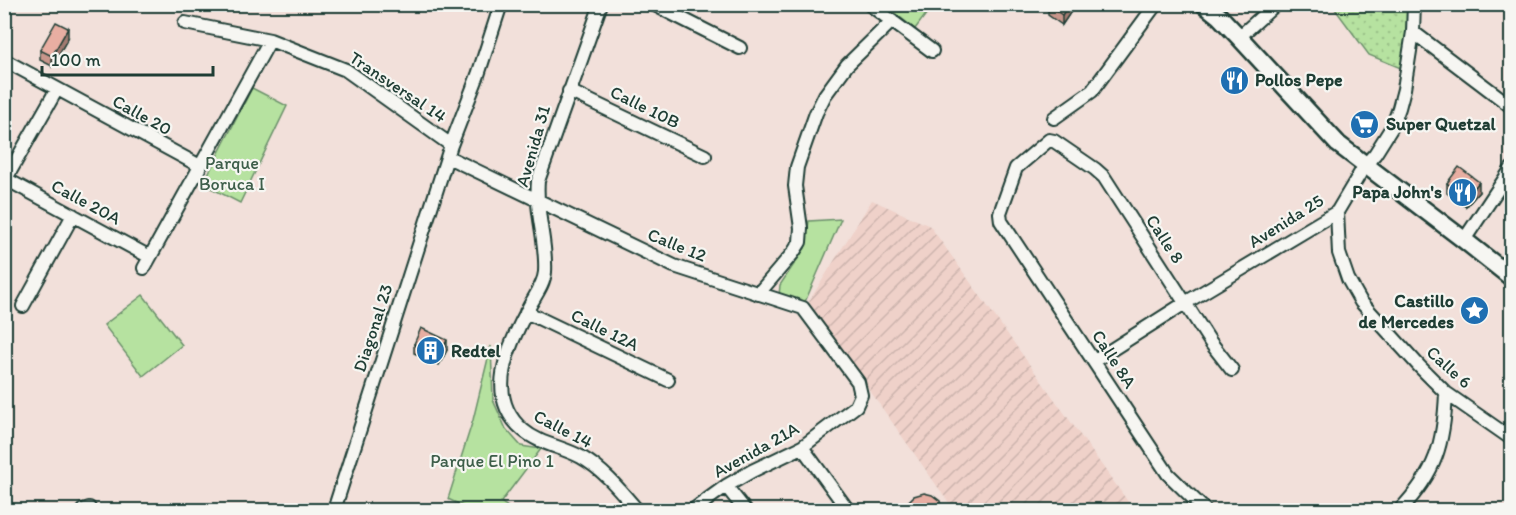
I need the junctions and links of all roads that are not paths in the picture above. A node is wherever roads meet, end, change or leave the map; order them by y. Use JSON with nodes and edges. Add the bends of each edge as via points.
{"nodes":[{"id":1,"x":501,"y":4,"type":"edge"},
{"id":2,"x":601,"y":4,"type":"edge"},
{"id":3,"x":652,"y":4,"type":"edge"},
{"id":4,"x":869,"y":4,"type":"edge"},
{"id":5,"x":1156,"y":4,"type":"edge"},
{"id":6,"x":1204,"y":4,"type":"edge"},
{"id":7,"x":1276,"y":4,"type":"edge"},
{"id":8,"x":1414,"y":4,"type":"edge"},
{"id":9,"x":892,"y":21,"type":"junction"},
{"id":10,"x":185,"y":23,"type":"dead end"},
{"id":11,"x":1413,"y":32,"type":"junction"},
{"id":12,"x":1239,"y":37,"type":"junction"},
{"id":13,"x":270,"y":40,"type":"junction"},
{"id":14,"x":740,"y":48,"type":"dead end"},
{"id":15,"x":932,"y":51,"type":"dead end"},
{"id":16,"x":4,"y":60,"type":"edge"},
{"id":17,"x":57,"y":89,"type":"junction"},
{"id":18,"x":569,"y":91,"type":"junction"},
{"id":19,"x":1512,"y":107,"type":"edge"},
{"id":20,"x":1054,"y":118,"type":"dead end"},
{"id":21,"x":449,"y":151,"type":"junction"},
{"id":22,"x":705,"y":156,"type":"dead end"},
{"id":23,"x":1365,"y":165,"type":"junction"},
{"id":24,"x":200,"y":166,"type":"junction"},
{"id":25,"x":1512,"y":168,"type":"edge"},
{"id":26,"x":5,"y":180,"type":"edge"},
{"id":27,"x":536,"y":201,"type":"junction"},
{"id":28,"x":1337,"y":212,"type":"junction"},
{"id":29,"x":73,"y":215,"type":"junction"},
{"id":30,"x":1001,"y":221,"type":"joint"},
{"id":31,"x":1464,"y":240,"type":"junction"},
{"id":32,"x":1512,"y":278,"type":"edge"},
{"id":33,"x":758,"y":294,"type":"junction"},
{"id":34,"x":1185,"y":303,"type":"junction"},
{"id":35,"x":23,"y":306,"type":"dead end"},
{"id":36,"x":526,"y":312,"type":"junction"},
{"id":37,"x":1094,"y":362,"type":"junction"},
{"id":38,"x":1232,"y":370,"type":"dead end"},
{"id":39,"x":668,"y":380,"type":"dead end"},
{"id":40,"x":1446,"y":393,"type":"junction"},
{"id":41,"x":861,"y":395,"type":"joint"},
{"id":42,"x":504,"y":402,"type":"joint"},
{"id":43,"x":1512,"y":439,"type":"edge"},
{"id":44,"x":802,"y":447,"type":"junction"},
{"id":45,"x":726,"y":486,"type":"junction"},
{"id":46,"x":334,"y":510,"type":"edge"},
{"id":47,"x":637,"y":510,"type":"edge"},
{"id":48,"x":693,"y":510,"type":"edge"},
{"id":49,"x":746,"y":510,"type":"edge"},
{"id":50,"x":848,"y":510,"type":"edge"},
{"id":51,"x":1205,"y":510,"type":"edge"},
{"id":52,"x":1400,"y":510,"type":"edge"}],
"edges":[{"from":1,"to":21,"type":"street","name":"Diagonal 23"},
{"from":2,"to":18,"type":"street","name":"Avenida 31"},
{"from":3,"to":14,"type":"street"},
{"from":4,"to":9,"type":"street"},
{"from":5,"to":20,"type":"street","via":[[1092,91]]},
{"from":6,"to":12,"type":"main road"},
{"from":7,"to":12,"type":"street"},
{"from":8,"to":11,"type":"street","name":"Avenida 25"},
{"from":9,"to":15,"type":"street"},
{"from":9,"to":33,"type":"street","via":[[847,65],[821,104],[797,167],[800,242]]},
{"from":10,"to":13,"type":"street","name":"Transversal 14"},
{"from":11,"to":19,"type":"street"},
{"from":11,"to":23,"type":"street","name":"Avenida 25","via":[[1399,108],[1392,127]]},
{"from":12,"to":23,"type":"main road","via":[[1338,144]]},
{"from":13,"to":21,"type":"street","name":"Transversal 14","via":[[346,70]]},
{"from":13,"to":24,"type":"street"},
{"from":16,"to":17,"type":"street","name":"Calle 20"},
{"from":17,"to":24,"type":"street","name":"Calle 20"},
{"from":17,"to":26,"type":"street"},
{"from":18,"to":22,"type":"street","name":"Calle 10B"},
{"from":18,"to":27,"type":"street","name":"Avenida 31","via":[[538,181]]},
{"from":21,"to":27,"type":"street","name":"Calle 12"},
{"from":21,"to":46,"type":"street","name":"Diagonal 23"},
{"from":23,"to":28,"type":"street","name":"Avenida 25"},
{"from":23,"to":31,"type":"main road"},
{"from":24,"to":29,"type":"street","name":"Calle 20A","via":[[147,262]]},
{"from":25,"to":31,"type":"street"},
{"from":26,"to":29,"type":"street","name":"Calle 20A"},
{"from":27,"to":33,"type":"street","name":"Calle 12","via":[[674,266]]},
{"from":27,"to":36,"type":"street","name":"Avenida 31","via":[[545,272]]},
{"from":28,"to":34,"type":"street","name":"Avenida 25"},
{"from":28,"to":40,"type":"street","name":"Calle 6","via":[[1339,253],[1357,295],[1381,326]]},
{"from":29,"to":35,"type":"street"},
{"from":30,"to":34,"type":"street","name":"Calle 8","via":[[1000,213],[1016,168],[1044,142],[1054,141],[1104,177]]},
{"from":30,"to":37,"type":"street","name":"Calle 8A"},
{"from":31,"to":32,"type":"main road"},
{"from":33,"to":41,"type":"street","name":"Calle 12","via":[[803,308],[858,382]]},
{"from":34,"to":37,"type":"street","name":"Avenida 25"},
{"from":34,"to":38,"type":"street","name":"Calle 8"},
{"from":36,"to":39,"type":"street","name":"Calle 12A"},
{"from":36,"to":42,"type":"street","name":"Avenida 31","via":[[501,375]]},
{"from":37,"to":51,"type":"street","name":"Calle 8A","via":[[1168,474]]},
{"from":40,"to":43,"type":"street","name":"Calle 6"},
{"from":40,"to":52,"type":"street","via":[[1440,448],[1413,497]]},
{"from":41,"to":44,"type":"street","name":"Avenida 21A","via":[[856,406]]},
{"from":42,"to":47,"type":"street","name":"Calle 14","via":[[515,423],[525,432],[580,456],[614,483]]},
{"from":44,"to":45,"type":"street","name":"Avenida 21A","via":[[772,459]]},
{"from":44,"to":50,"type":"street"},
{"from":45,"to":48,"type":"street","name":"Avenida 21A"},
{"from":45,"to":49,"type":"street"}]}
